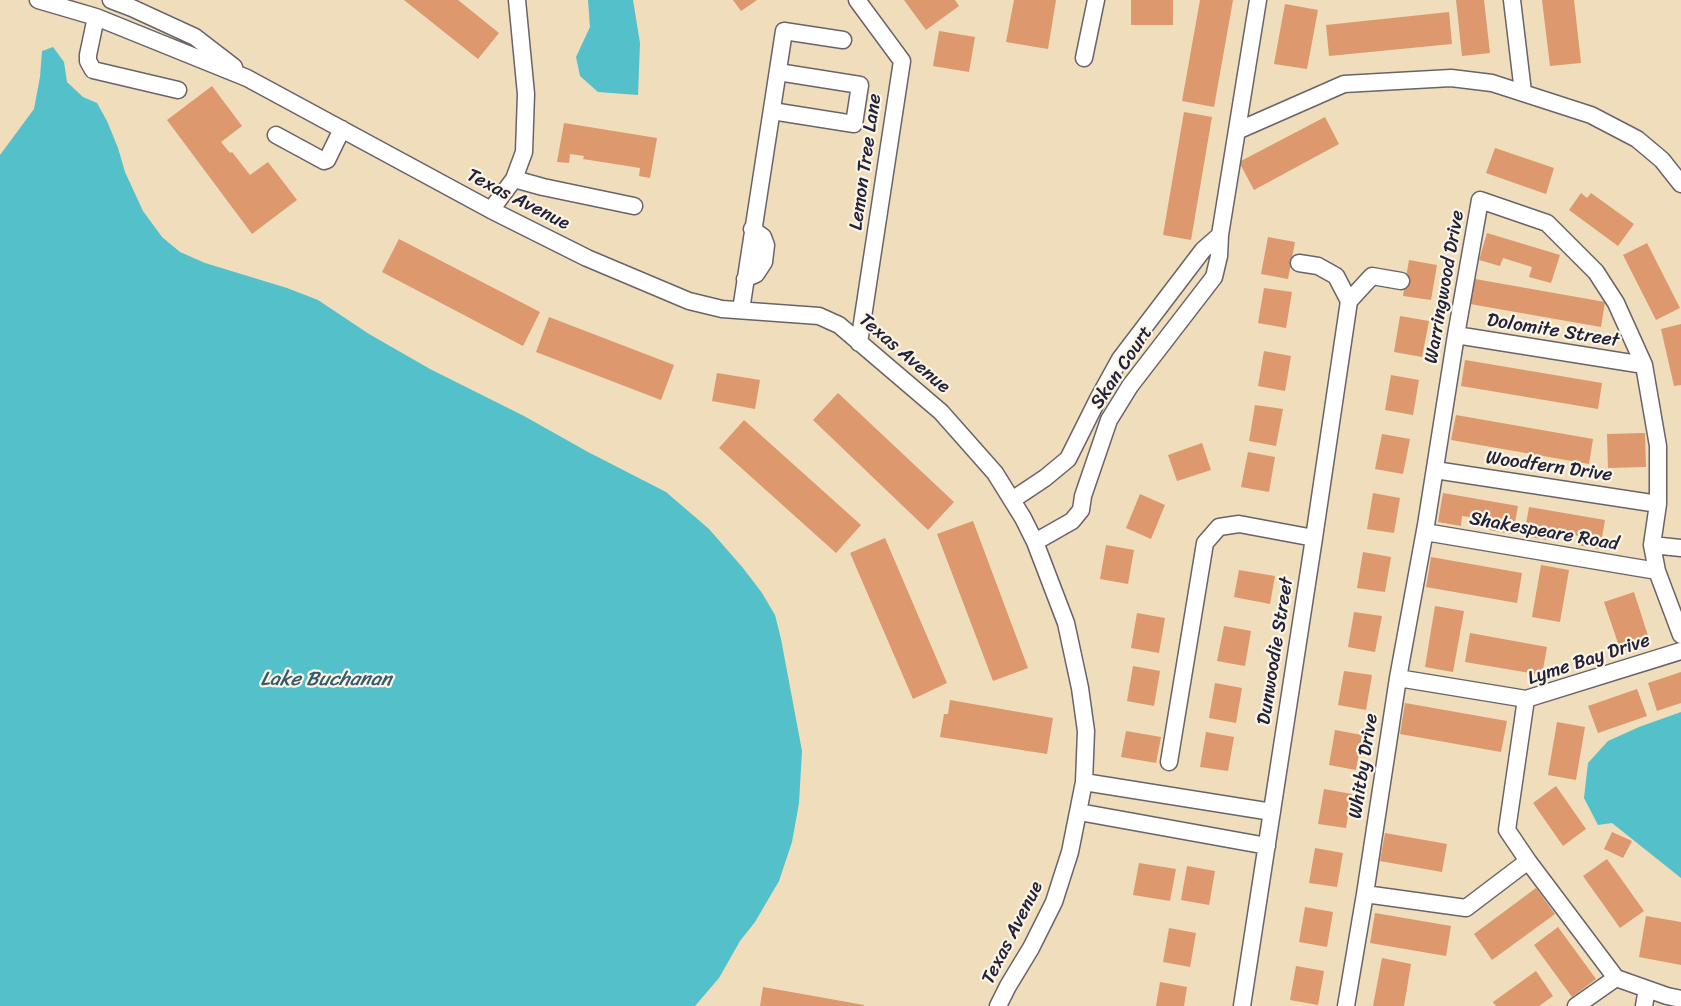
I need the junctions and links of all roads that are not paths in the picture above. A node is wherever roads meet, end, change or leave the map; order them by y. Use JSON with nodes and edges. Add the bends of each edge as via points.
{"nodes":[{"id":1,"x":38,"y":0,"type":"edge"},
{"id":2,"x":111,"y":0,"type":"edge"},
{"id":3,"x":518,"y":0,"type":"edge"},
{"id":4,"x":858,"y":0,"type":"edge"},
{"id":5,"x":1096,"y":0,"type":"edge"},
{"id":6,"x":1258,"y":0,"type":"edge"},
{"id":7,"x":1512,"y":0,"type":"edge"},
{"id":8,"x":96,"y":17,"type":"junction"},
{"id":9,"x":844,"y":40,"type":"dead end"},
{"id":10,"x":1084,"y":58,"type":"dead end"},
{"id":11,"x":778,"y":72,"type":"junction"},
{"id":12,"x":247,"y":78,"type":"junction"},
{"id":13,"x":178,"y":90,"type":"dead end"},
{"id":14,"x":1523,"y":92,"type":"junction"},
{"id":15,"x":772,"y":111,"type":"junction"},
{"id":16,"x":342,"y":129,"type":"junction"},
{"id":17,"x":1237,"y":131,"type":"junction"},
{"id":18,"x":276,"y":135,"type":"dead end"},
{"id":19,"x":514,"y":179,"type":"junction"},
{"id":20,"x":1681,"y":184,"type":"edge"},
{"id":21,"x":634,"y":206,"type":"dead end"},
{"id":22,"x":491,"y":210,"type":"junction"},
{"id":23,"x":1220,"y":235,"type":"junction"},
{"id":24,"x":1299,"y":263,"type":"dead end"},
{"id":25,"x":1402,"y":281,"type":"dead end"},
{"id":26,"x":1349,"y":301,"type":"junction"},
{"id":27,"x":741,"y":310,"type":"junction"},
{"id":28,"x":1456,"y":336,"type":"junction"},
{"id":29,"x":860,"y":343,"type":"junction"},
{"id":30,"x":1644,"y":365,"type":"junction"},
{"id":31,"x":1435,"y":470,"type":"junction"},
{"id":32,"x":1012,"y":500,"type":"junction"},
{"id":33,"x":1658,"y":504,"type":"junction"},
{"id":34,"x":1425,"y":532,"type":"junction"},
{"id":35,"x":1314,"y":538,"type":"junction"},
{"id":36,"x":1035,"y":542,"type":"junction"},
{"id":37,"x":1652,"y":545,"type":"junction"},
{"id":38,"x":1681,"y":548,"type":"edge"},
{"id":39,"x":1657,"y":572,"type":"junction"},
{"id":40,"x":1681,"y":635,"type":"edge"},
{"id":41,"x":1681,"y":651,"type":"edge"},
{"id":42,"x":1398,"y":678,"type":"junction"},
{"id":43,"x":1526,"y":699,"type":"junction"},
{"id":44,"x":1169,"y":762,"type":"dead end"},
{"id":45,"x":1084,"y":782,"type":"junction"},
{"id":46,"x":1078,"y":812,"type":"junction"},
{"id":47,"x":1272,"y":812,"type":"junction"},
{"id":48,"x":1267,"y":846,"type":"junction"},
{"id":49,"x":1528,"y":861,"type":"junction"},
{"id":50,"x":1365,"y":894,"type":"junction"},
{"id":51,"x":1616,"y":978,"type":"junction"},
{"id":52,"x":1647,"y":989,"type":"junction"},
{"id":53,"x":1671,"y":1000,"type":"edge"},
{"id":54,"x":998,"y":1006,"type":"edge"},
{"id":55,"x":1242,"y":1006,"type":"edge"},
{"id":56,"x":1346,"y":1006,"type":"edge"},
{"id":57,"x":1576,"y":1006,"type":"edge"},
{"id":58,"x":1644,"y":1006,"type":"edge"}],
"edges":[{"from":1,"to":8,"type":"street","name":"Texas Avenue"},
{"from":2,"to":12,"type":"street","name":"Texas Avenue","via":[[195,37]]},
{"from":3,"to":19,"type":"street","via":[[526,94],[524,152]]},
{"from":4,"to":29,"type":"street","name":"Lemon Tree Lane","via":[[902,60]]},
{"from":5,"to":10,"type":"street"},
{"from":6,"to":17,"type":"street","name":"Skan Court"},
{"from":7,"to":14,"type":"street"},
{"from":8,"to":12,"type":"street","name":"Texas Avenue"},
{"from":8,"to":13,"type":"street","via":[[88,55],[93,70]]},
{"from":9,"to":11,"type":"street","via":[[784,31]]},
{"from":11,"to":15,"type":"street"},
{"from":11,"to":15,"type":"street","via":[[860,85],[854,124]]},
{"from":12,"to":16,"type":"street","name":"Texas Avenue"},
{"from":14,"to":17,"type":"street","via":[[1492,83],[1451,78],[1344,84]]},
{"from":14,"to":20,"type":"street","via":[[1591,115],[1637,140],[1662,160]]},
{"from":15,"to":27,"type":"street"},
{"from":16,"to":18,"type":"street","via":[[324,161]]},
{"from":16,"to":22,"type":"street","name":"Texas Avenue"},
{"from":17,"to":23,"type":"street","name":"Skan Court"},
{"from":19,"to":21,"type":"street"},
{"from":19,"to":22,"type":"street"},
{"from":22,"to":27,"type":"street","name":"Texas Avenue","via":[[587,258],[690,301]]},
{"from":23,"to":32,"type":"street","name":"Skan Court","via":[[1202,250],[1120,359],[1068,458]]},
{"from":23,"to":36,"type":"street","name":"Skan Court","via":[[1214,277],[1130,386],[1109,420],[1081,510],[1072,521]]},
{"from":24,"to":26,"type":"street","via":[[1318,266],[1336,276]]},
{"from":25,"to":26,"type":"street","via":[[1372,276]]},
{"from":26,"to":35,"type":"street","name":"Dunwoodie Street"},
{"from":27,"to":29,"type":"street","name":"Texas Avenue","via":[[819,316],[839,326]]},
{"from":28,"to":30,"type":"street","name":"Dolomite Street"},
{"from":28,"to":30,"type":"street","name":"Warringwood Drive","via":[[1480,200],[1547,223],[1596,272],[1616,303]]},
{"from":28,"to":31,"type":"street","name":"Warringwood Drive"},
{"from":29,"to":32,"type":"street","name":"Texas Avenue","via":[[941,412],[995,473]]},
{"from":30,"to":33,"type":"street","name":"Warringwood Drive","via":[[1658,446]]},
{"from":31,"to":33,"type":"street","name":"Woodfern Drive"},
{"from":31,"to":34,"type":"street","name":"Warringwood Drive"},
{"from":32,"to":36,"type":"street","name":"Texas Avenue"},
{"from":33,"to":37,"type":"street","name":"Warringwood Drive"},
{"from":34,"to":39,"type":"street","name":"Shakespeare Road"},
{"from":34,"to":42,"type":"street","name":"Whitby Drive"},
{"from":35,"to":44,"type":"street","via":[[1239,524],[1219,528],[1205,543]]},
{"from":35,"to":47,"type":"street","name":"Dunwoodie Street"},
{"from":36,"to":45,"type":"street","name":"Texas Avenue","via":[[1066,623],[1080,688],[1086,731]]},
{"from":37,"to":38,"type":"street"},
{"from":37,"to":39,"type":"street","name":"Warringwood Drive"},
{"from":39,"to":40,"type":"street"},
{"from":41,"to":43,"type":"street","name":"Lyme Bay Drive"},
{"from":42,"to":43,"type":"street"},
{"from":42,"to":50,"type":"street","name":"Whitby Drive"},
{"from":43,"to":49,"type":"street","name":"Lyme Bay Drive","via":[[1506,830]]},
{"from":45,"to":46,"type":"street","name":"Texas Avenue"},
{"from":45,"to":47,"type":"street"},
{"from":46,"to":48,"type":"street"},
{"from":46,"to":54,"type":"street","name":"Texas Avenue","via":[[1070,852],[1054,902]]},
{"from":47,"to":48,"type":"street","name":"Dunwoodie Street"},
{"from":48,"to":55,"type":"street","name":"Dunwoodie Street"},
{"from":49,"to":50,"type":"street","via":[[1466,908]]},
{"from":49,"to":51,"type":"street","name":"Lyme Bay Drive"},
{"from":50,"to":56,"type":"street","name":"Whitby Drive"},
{"from":51,"to":52,"type":"street"},
{"from":51,"to":57,"type":"street"},
{"from":52,"to":53,"type":"street"},
{"from":52,"to":58,"type":"street"}]}
